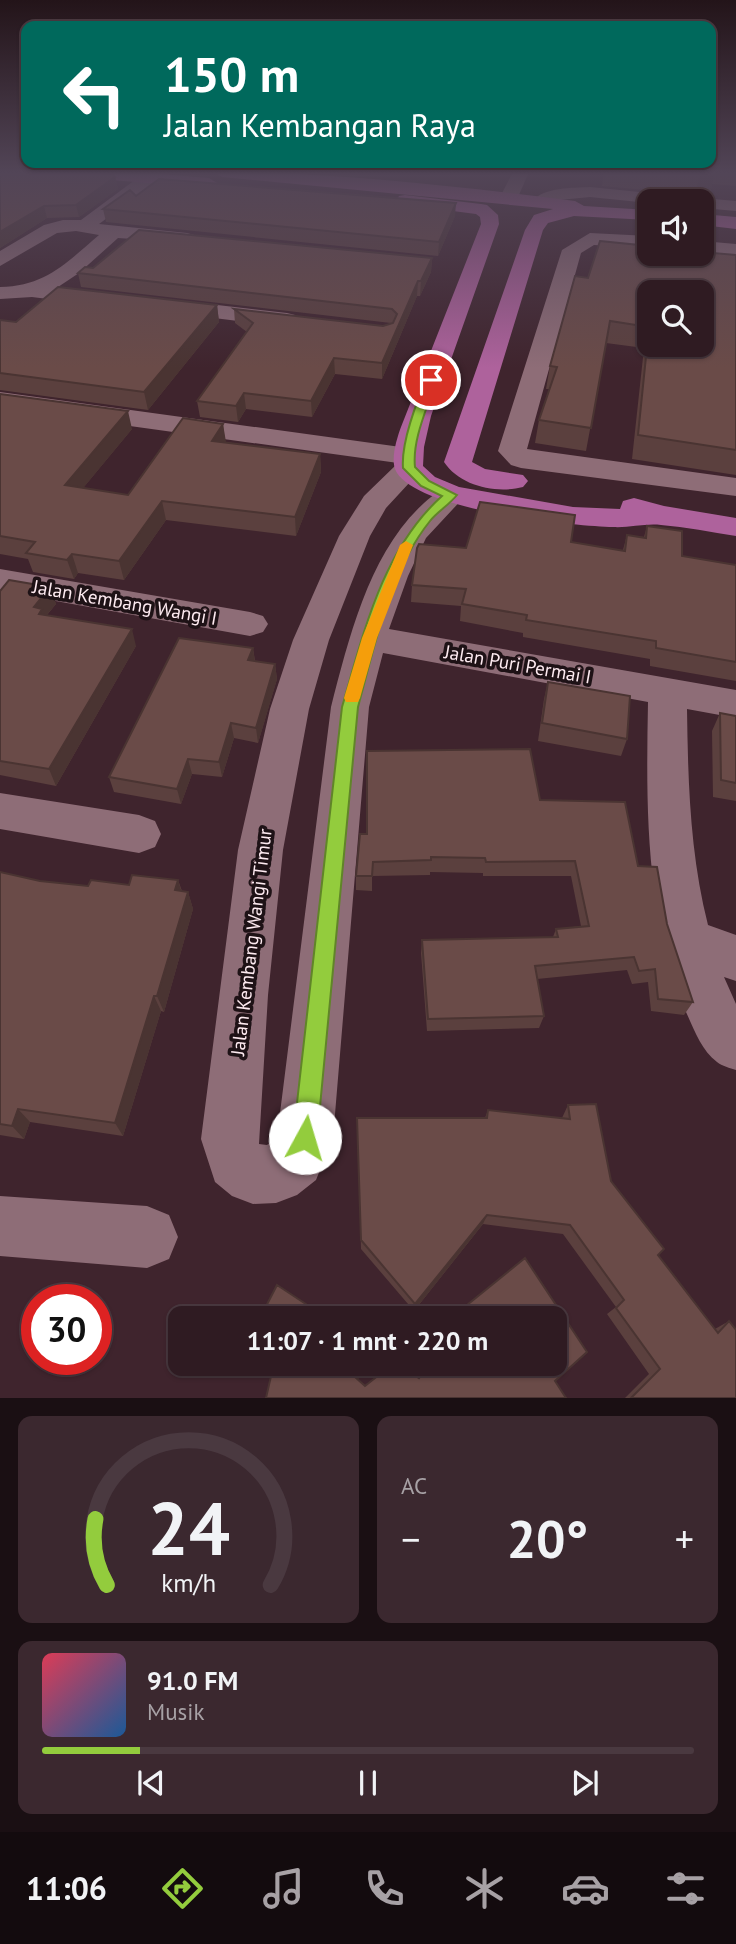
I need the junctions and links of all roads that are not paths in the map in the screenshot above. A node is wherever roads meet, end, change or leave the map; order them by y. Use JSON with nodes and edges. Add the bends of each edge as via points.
{"nodes":[{"id":1,"x":32,"y":237,"type":"edge"},
{"id":2,"x":108,"y":237,"type":"edge"},
{"id":3,"x":165,"y":237,"type":"edge"},
{"id":4,"x":490,"y":237,"type":"edge"},
{"id":5,"x":529,"y":237,"type":"edge"},
{"id":6,"x":205,"y":241,"type":"edge"},
{"id":7,"x":714,"y":248,"type":"edge"},
{"id":8,"x":637,"y":250,"type":"edge"},
{"id":9,"x":736,"y":250,"type":"edge"},
{"id":10,"x":0,"y":260,"type":"edge"},
{"id":11,"x":714,"y":264,"type":"edge"},
{"id":12,"x":736,"y":266,"type":"edge"},
{"id":13,"x":35,"y":291,"type":"junction"},
{"id":14,"x":0,"y":293,"type":"edge"},
{"id":15,"x":482,"y":307,"type":"junction"},
{"id":16,"x":303,"y":322,"type":"edge"},
{"id":17,"x":0,"y":400,"type":"edge"},
{"id":18,"x":408,"y":462,"type":"junction"},
{"id":19,"x":577,"y":479,"type":"junction"},
{"id":20,"x":461,"y":485,"type":"junction"},
{"id":21,"x":736,"y":487,"type":"edge"},
{"id":22,"x":659,"y":515,"type":"junction"},
{"id":23,"x":736,"y":527,"type":"edge"},
{"id":24,"x":0,"y":580,"type":"edge"},
{"id":25,"x":250,"y":624,"type":"dead end"},
{"id":26,"x":369,"y":638,"type":"junction"},
{"id":27,"x":667,"y":691,"type":"junction"},
{"id":28,"x":736,"y":704,"type":"edge"},
{"id":29,"x":0,"y":811,"type":"edge"},
{"id":30,"x":139,"y":834,"type":"dead end"},
{"id":31,"x":687,"y":942,"type":"junction"},
{"id":32,"x":736,"y":958,"type":"edge"},
{"id":33,"x":736,"y":1044,"type":"edge"},
{"id":34,"x":0,"y":1226,"type":"edge"},
{"id":35,"x":147,"y":1237,"type":"dead end"}],
"edges":[{"from":1,"to":10,"type":"street"},
{"from":2,"to":13,"type":"street","via":[[48,286]]},
{"from":3,"to":6,"type":"street"},
{"from":4,"to":15,"type":"main road"},
{"from":5,"to":15,"type":"main road"},
{"from":7,"to":9,"type":"street"},
{"from":8,"to":19,"type":"street","via":[[572,250],[512,451],[521,459]]},
{"from":11,"to":12,"type":"street"},
{"from":13,"to":14,"type":"street"},
{"from":13,"to":16,"type":"street"},
{"from":15,"to":18,"type":"main road","via":[[415,425]]},
{"from":15,"to":20,"type":"main road","via":[[458,462]]},
{"from":17,"to":18,"type":"street"},
{"from":18,"to":20,"type":"main road","via":[[425,484]]},
{"from":18,"to":26,"type":"street","name":"Jalan Kembang Wangi Timur","via":[[376,500],[354,538],[310,639],[282,737],[258,859],[229,1139],[235,1161],[253,1175],[276,1174],[296,1160],[305,1138],[350,707]]},
{"from":19,"to":20,"type":"main road"},
{"from":19,"to":21,"type":"street"},
{"from":19,"to":22,"type":"main road"},
{"from":20,"to":22,"type":"main road","via":[[573,516]]},
{"from":20,"to":26,"type":"street","via":[[411,537]]},
{"from":22,"to":23,"type":"main road"},
{"from":24,"to":25,"type":"street","name":"Jalan Kembang Wangi I"},
{"from":26,"to":27,"type":"street","name":"Jalan Puri Permai I"},
{"from":27,"to":28,"type":"street","name":"Jalan Puri Permai I"},
{"from":27,"to":31,"type":"street","via":[[668,833]]},
{"from":29,"to":30,"type":"street"},
{"from":31,"to":32,"type":"street"},
{"from":31,"to":33,"type":"street","via":[[720,1028]]},
{"from":34,"to":35,"type":"street"}]}
